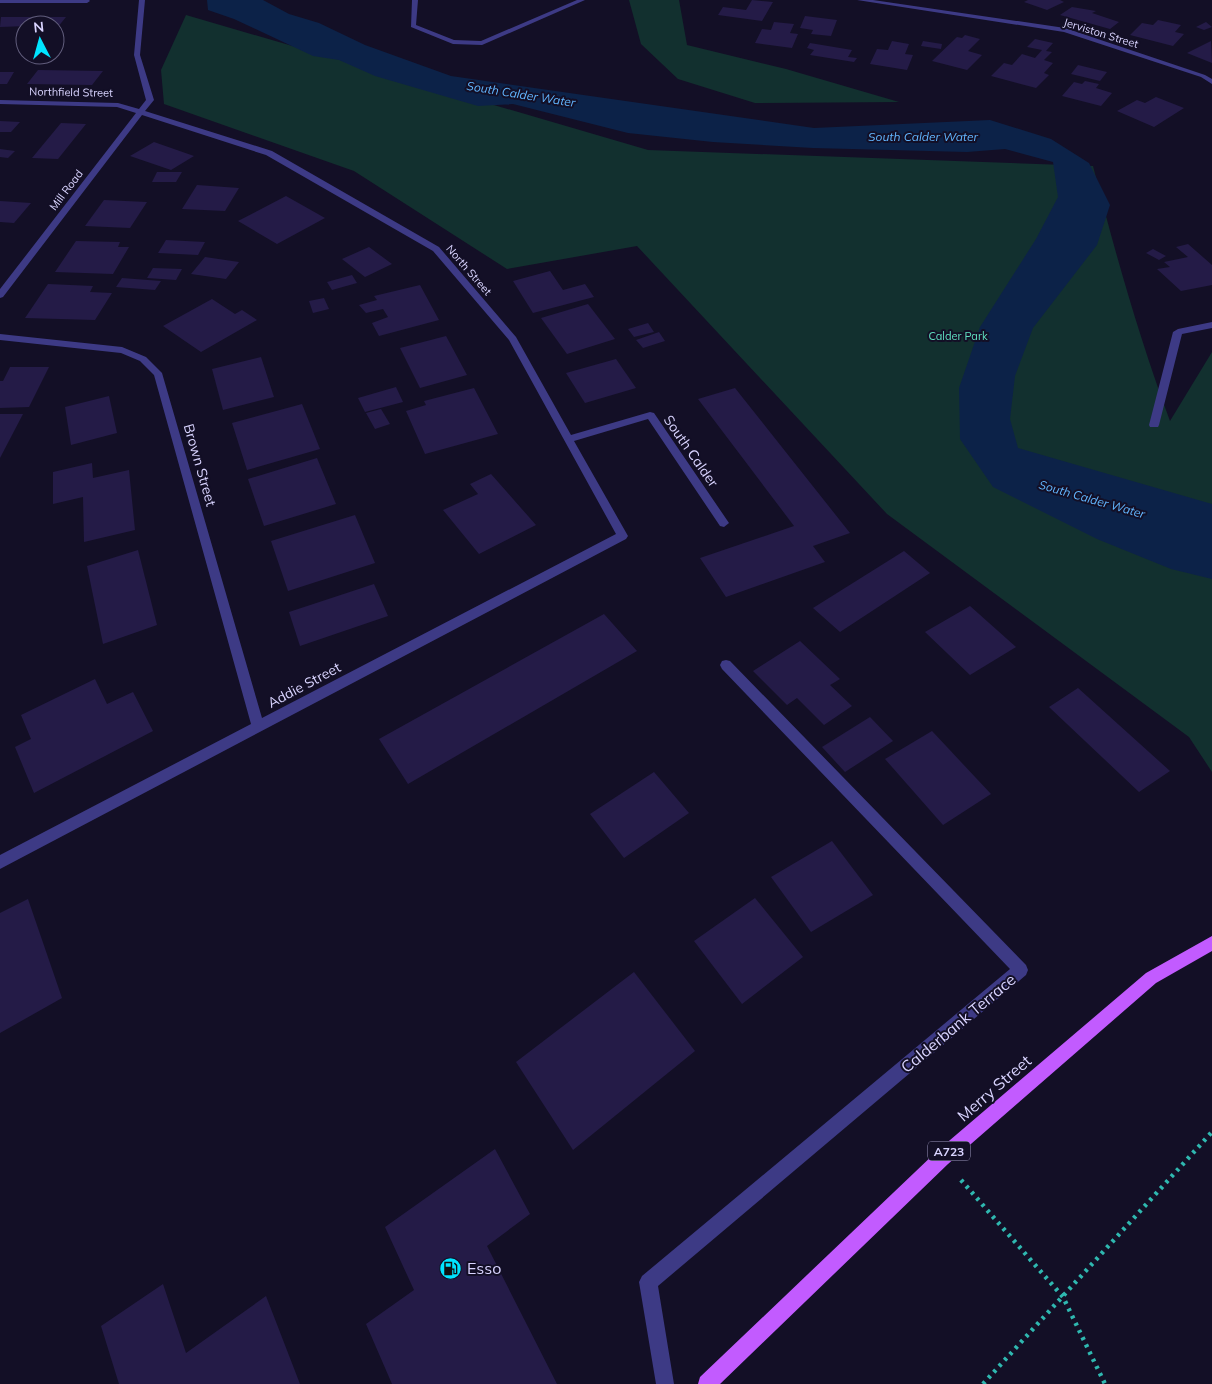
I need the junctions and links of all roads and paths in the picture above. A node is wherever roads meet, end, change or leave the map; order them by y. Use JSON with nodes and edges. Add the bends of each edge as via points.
{"nodes":[{"id":1,"x":142,"y":0,"type":"edge"},
{"id":2,"x":415,"y":0,"type":"edge"},
{"id":3,"x":582,"y":0,"type":"edge"},
{"id":4,"x":860,"y":0,"type":"edge"},
{"id":5,"x":0,"y":1,"type":"edge"},
{"id":6,"x":87,"y":1,"type":"edge"},
{"id":7,"x":1212,"y":82,"type":"edge"},
{"id":8,"x":0,"y":102,"type":"edge"},
{"id":9,"x":140,"y":111,"type":"junction"},
{"id":10,"x":0,"y":295,"type":"edge"},
{"id":11,"x":1212,"y":325,"type":"edge"},
{"id":12,"x":0,"y":336,"type":"edge"},
{"id":13,"x":1154,"y":426,"type":"dead end"},
{"id":14,"x":568,"y":439,"type":"junction"},
{"id":15,"x":724,"y":523,"type":"dead end"},
{"id":16,"x":622,"y":536,"type":"joint"},
{"id":17,"x":726,"y":664,"type":"dead end"},
{"id":18,"x":258,"y":726,"type":"junction"},
{"id":19,"x":0,"y":862,"type":"edge"},
{"id":20,"x":1212,"y":943,"type":"edge"},
{"id":21,"x":1212,"y":1132,"type":"edge"},
{"id":22,"x":942,"y":1158,"type":"junction"},
{"id":23,"x":1063,"y":1297,"type":"junction"},
{"id":24,"x":665,"y":1384,"type":"edge"},
{"id":25,"x":708,"y":1384,"type":"edge"},
{"id":26,"x":983,"y":1384,"type":"edge"},
{"id":27,"x":1105,"y":1384,"type":"edge"}],
"edges":[{"from":1,"to":9,"type":"street","name":"Mill Road","via":[[137,55],[150,100]]},
{"from":2,"to":3,"type":"street","via":[[413,26],[453,42],[482,43]]},
{"from":4,"to":7,"type":"street","name":"Jerviston Street","via":[[1065,30],[1203,76]]},
{"from":5,"to":6,"type":"street"},
{"from":8,"to":9,"type":"street","name":"Northfield Street","via":[[118,105]]},
{"from":9,"to":10,"type":"street","name":"Mill Road"},
{"from":9,"to":14,"type":"street","name":"North Street","via":[[269,153],[436,249],[514,339]]},
{"from":11,"to":13,"type":"street","via":[[1178,332]]},
{"from":12,"to":18,"type":"street","name":"Brown Street","via":[[122,350],[154,366],[159,374]]},
{"from":14,"to":15,"type":"street","name":"South Calder","via":[[650,415]]},
{"from":14,"to":16,"type":"street","name":"North Street"},
{"from":16,"to":18,"type":"street","name":"Addie Street"},
{"from":17,"to":24,"type":"street","name":"Calderbank Terrace","via":[[1021,970],[648,1282]]},
{"from":18,"to":19,"type":"street","name":"Addie Street"},
{"from":20,"to":22,"type":"main road","name":"Merry Street","number":"A723","via":[[1151,978]]},
{"from":21,"to":23,"type":"path"},
{"from":22,"to":23,"type":"path"},
{"from":22,"to":25,"type":"main road","name":"Merry Street","number":"A723"},
{"from":23,"to":26,"type":"path"},
{"from":23,"to":27,"type":"path"}]}
